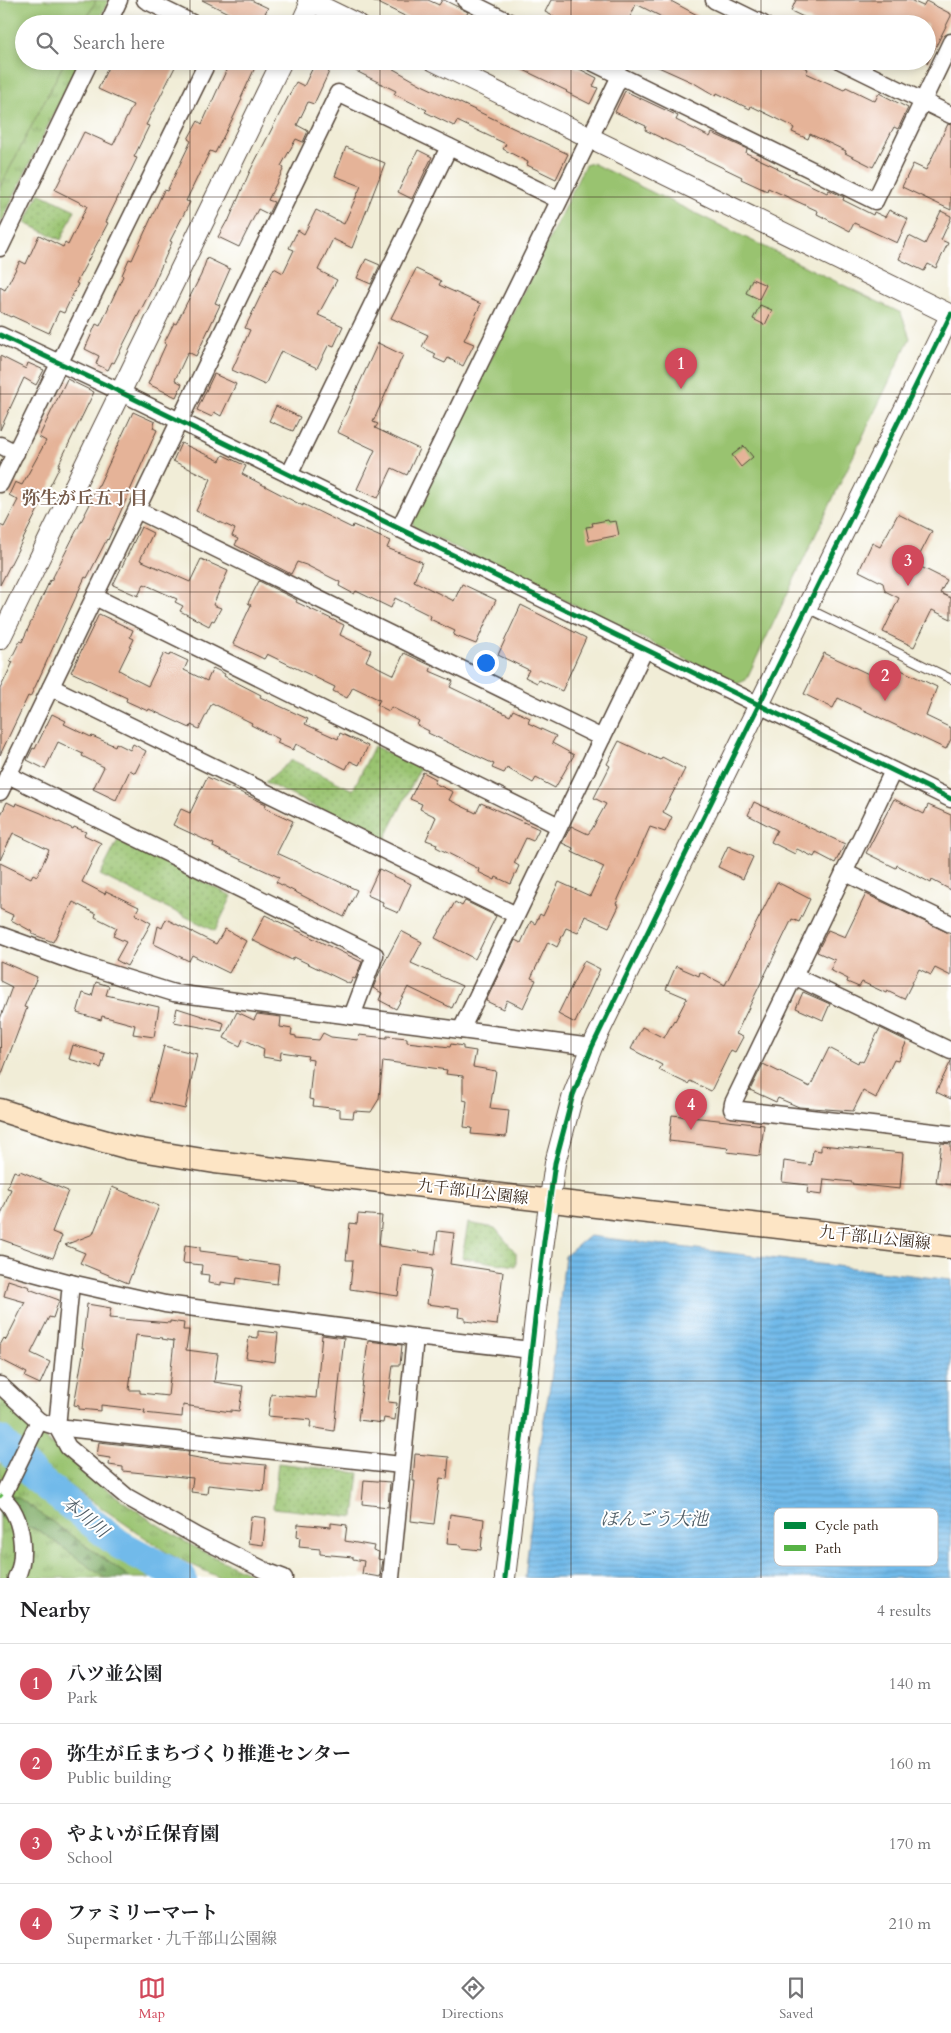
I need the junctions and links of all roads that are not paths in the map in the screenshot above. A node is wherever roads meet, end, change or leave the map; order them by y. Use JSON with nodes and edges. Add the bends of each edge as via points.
{"nodes":[{"id":1,"x":119,"y":0,"type":"edge"},
{"id":2,"x":145,"y":0,"type":"edge"},
{"id":3,"x":465,"y":0,"type":"edge"},
{"id":4,"x":714,"y":0,"type":"edge"},
{"id":5,"x":310,"y":1,"type":"edge"},
{"id":6,"x":112,"y":15,"type":"edge"},
{"id":7,"x":176,"y":15,"type":"edge"},
{"id":8,"x":305,"y":15,"type":"edge"},
{"id":9,"x":339,"y":15,"type":"edge"},
{"id":10,"x":495,"y":15,"type":"edge"},
{"id":11,"x":745,"y":15,"type":"edge"},
{"id":12,"x":951,"y":42,"type":"edge"},
{"id":13,"x":86,"y":70,"type":"edge"},
{"id":14,"x":204,"y":70,"type":"edge"},
{"id":15,"x":278,"y":70,"type":"edge"},
{"id":16,"x":452,"y":70,"type":"edge"},
{"id":17,"x":608,"y":70,"type":"edge"},
{"id":18,"x":859,"y":70,"type":"edge"},
{"id":19,"x":620,"y":76,"type":"junction"},
{"id":20,"x":922,"y":101,"type":"junction"},
{"id":21,"x":951,"y":114,"type":"edge"},
{"id":22,"x":590,"y":137,"type":"junction"},
{"id":23,"x":449,"y":147,"type":"junction"},
{"id":24,"x":559,"y":200,"type":"junction"},
{"id":25,"x":0,"y":248,"type":"edge"},
{"id":26,"x":951,"y":314,"type":"edge"},
{"id":27,"x":0,"y":335,"type":"edge"},
{"id":28,"x":60,"y":364,"type":"junction"},
{"id":29,"x":119,"y":392,"type":"junction"},
{"id":30,"x":180,"y":422,"type":"junction"},
{"id":31,"x":0,"y":445,"type":"edge"},
{"id":32,"x":16,"y":453,"type":"junction"},
{"id":33,"x":289,"y":475,"type":"junction"},
{"id":34,"x":0,"y":484,"type":"edge"},
{"id":35,"x":137,"y":510,"type":"junction"},
{"id":36,"x":399,"y":529,"type":"junction"},
{"id":37,"x":95,"y":597,"type":"junction"},
{"id":38,"x":807,"y":608,"type":"junction"},
{"id":39,"x":0,"y":639,"type":"edge"},
{"id":40,"x":644,"y":649,"type":"junction"},
{"id":41,"x":951,"y":679,"type":"edge"},
{"id":42,"x":51,"y":687,"type":"junction"},
{"id":43,"x":759,"y":706,"type":"junction"},
{"id":44,"x":602,"y":738,"type":"junction"},
{"id":45,"x":893,"y":771,"type":"junction"},
{"id":46,"x":8,"y":775,"type":"junction"},
{"id":47,"x":0,"y":792,"type":"edge"},
{"id":48,"x":951,"y":799,"type":"edge"},
{"id":49,"x":559,"y":826,"type":"junction"},
{"id":50,"x":844,"y":872,"type":"junction"},
{"id":51,"x":516,"y":915,"type":"junction"},
{"id":52,"x":951,"y":924,"type":"edge"},
{"id":53,"x":0,"y":935,"type":"edge"},
{"id":54,"x":794,"y":976,"type":"junction"},
{"id":55,"x":352,"y":1016,"type":"junction"},
{"id":56,"x":461,"y":1030,"type":"junction"},
{"id":57,"x":592,"y":1047,"type":"junction"},
{"id":58,"x":951,"y":1051,"type":"edge"},
{"id":59,"x":0,"y":1110,"type":"edge"},
{"id":60,"x":951,"y":1134,"type":"edge"},
{"id":61,"x":551,"y":1201,"type":"junction"},
{"id":62,"x":951,"y":1246,"type":"edge"},
{"id":63,"x":0,"y":1264,"type":"edge"},
{"id":64,"x":71,"y":1283,"type":"junction"},
{"id":65,"x":415,"y":1337,"type":"junction"},
{"id":66,"x":531,"y":1350,"type":"junction"},
{"id":67,"x":0,"y":1385,"type":"edge"},
{"id":68,"x":39,"y":1421,"type":"junction"},
{"id":69,"x":57,"y":1427,"type":"junction"},
{"id":70,"x":401,"y":1465,"type":"junction"},
{"id":71,"x":16,"y":1578,"type":"edge"},
{"id":72,"x":284,"y":1578,"type":"edge"},
{"id":73,"x":391,"y":1578,"type":"edge"},
{"id":74,"x":505,"y":1578,"type":"edge"}],
"edges":[{"from":1,"to":6,"type":"street"},
{"from":2,"to":7,"type":"street"},
{"from":3,"to":10,"type":"street"},
{"from":4,"to":11,"type":"street"},
{"from":5,"to":8,"type":"street"},
{"from":5,"to":9,"type":"street"},
{"from":12,"to":20,"type":"street"},
{"from":13,"to":25,"type":"street"},
{"from":14,"to":28,"type":"street"},
{"from":15,"to":29,"type":"street"},
{"from":16,"to":22,"type":"street"},
{"from":17,"to":19,"type":"street"},
{"from":18,"to":20,"type":"street"},
{"from":19,"to":20,"type":"street","via":[[875,201]]},
{"from":19,"to":22,"type":"street"},
{"from":20,"to":21,"type":"street"},
{"from":22,"to":24,"type":"street"},
{"from":22,"to":26,"type":"street"},
{"from":23,"to":24,"type":"street"},
{"from":23,"to":30,"type":"street","via":[[338,93]]},
{"from":23,"to":33,"type":"street"},
{"from":24,"to":36,"type":"street"},
{"from":26,"to":38,"type":"street"},
{"from":27,"to":28,"type":"street"},
{"from":28,"to":29,"type":"street"},
{"from":28,"to":32,"type":"street"},
{"from":29,"to":30,"type":"street"},
{"from":29,"to":39,"type":"street"},
{"from":30,"to":33,"type":"street"},
{"from":30,"to":35,"type":"street"},
{"from":31,"to":32,"type":"street"},
{"from":32,"to":34,"type":"street"},
{"from":33,"to":36,"type":"street"},
{"from":35,"to":37,"type":"street"},
{"from":35,"to":44,"type":"street"},
{"from":36,"to":40,"type":"street"},
{"from":37,"to":42,"type":"street"},
{"from":37,"to":49,"type":"street"},
{"from":38,"to":41,"type":"lane"},
{"from":38,"to":43,"type":"street"},
{"from":40,"to":43,"type":"street"},
{"from":40,"to":44,"type":"street"},
{"from":42,"to":46,"type":"street"},
{"from":42,"to":51,"type":"street"},
{"from":43,"to":45,"type":"street"},
{"from":43,"to":57,"type":"street"},
{"from":44,"to":49,"type":"street"},
{"from":45,"to":48,"type":"street"},
{"from":45,"to":50,"type":"street"},
{"from":46,"to":47,"type":"street"},
{"from":46,"to":55,"type":"street","via":[[375,955]]},
{"from":49,"to":51,"type":"street"},
{"from":50,"to":52,"type":"street"},
{"from":50,"to":54,"type":"street"},
{"from":51,"to":56,"type":"street"},
{"from":53,"to":55,"type":"street","via":[[174,993]]},
{"from":54,"to":58,"type":"street"},
{"from":54,"to":60,"type":"street","via":[[732,1109]]},
{"from":55,"to":56,"type":"street"},
{"from":56,"to":57,"type":"street"},
{"from":57,"to":61,"type":"street","via":[[574,1095],[556,1163]]},
{"from":59,"to":61,"type":"main road","name":"九千部山公園線","via":[[129,1148],[215,1162]]},
{"from":61,"to":62,"type":"main road","name":"九千部山公園線"},
{"from":61,"to":66,"type":"street"},
{"from":63,"to":64,"type":"street"},
{"from":64,"to":65,"type":"street","via":[[165,1304]]},
{"from":64,"to":69,"type":"street"},
{"from":65,"to":66,"type":"street"},
{"from":65,"to":70,"type":"street"},
{"from":66,"to":74,"type":"street"},
{"from":67,"to":68,"type":"street"},
{"from":68,"to":69,"type":"street"},
{"from":68,"to":71,"type":"street","via":[[2,1497],[13,1510],[21,1536],[22,1560]]},
{"from":69,"to":70,"type":"street"},
{"from":69,"to":72,"type":"street","via":[[68,1447],[127,1497],[198,1537]]},
{"from":70,"to":73,"type":"street"}]}
